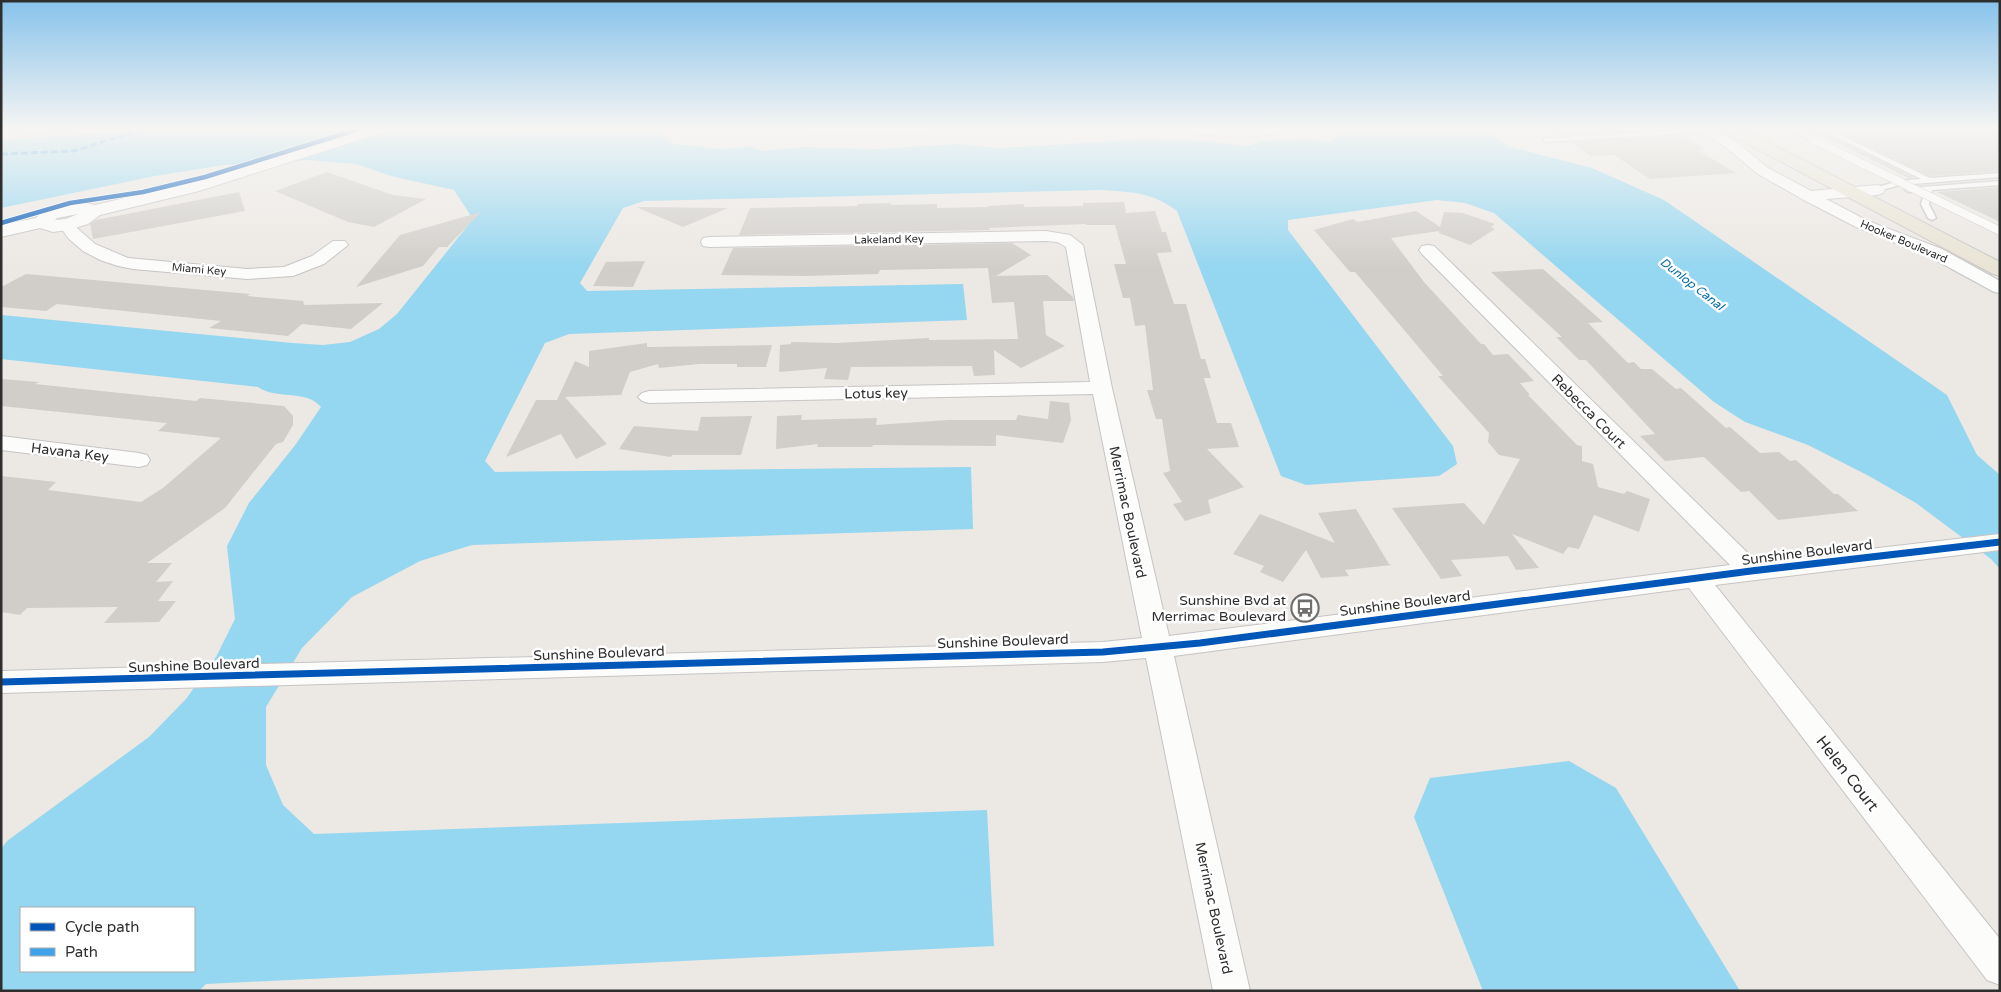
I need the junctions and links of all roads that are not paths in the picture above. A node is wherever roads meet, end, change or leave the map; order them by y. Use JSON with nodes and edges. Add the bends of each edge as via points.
{"nodes":[{"id":1,"x":234,"y":175,"type":"edge"},
{"id":2,"x":1769,"y":175,"type":"edge"},
{"id":3,"x":1821,"y":175,"type":"edge"},
{"id":4,"x":1848,"y":175,"type":"edge"},
{"id":5,"x":1892,"y":175,"type":"edge"},
{"id":6,"x":1918,"y":175,"type":"edge"},
{"id":7,"x":1996,"y":175,"type":"edge"},
{"id":8,"x":1928,"y":180,"type":"junction"},
{"id":9,"x":2000,"y":184,"type":"edge"},
{"id":10,"x":1877,"y":190,"type":"junction"},
{"id":11,"x":1926,"y":191,"type":"junction"},
{"id":12,"x":1853,"y":192,"type":"junction"},
{"id":13,"x":1808,"y":196,"type":"junction"},
{"id":14,"x":92,"y":211,"type":"junction"},
{"id":15,"x":1932,"y":218,"type":"junction"},
{"id":16,"x":42,"y":222,"type":"junction"},
{"id":17,"x":71,"y":224,"type":"junction"},
{"id":18,"x":2000,"y":231,"type":"edge"},
{"id":19,"x":1,"y":232,"type":"edge"},
{"id":20,"x":1068,"y":240,"type":"joint"},
{"id":21,"x":709,"y":242,"type":"dead end"},
{"id":22,"x":339,"y":245,"type":"dead end"},
{"id":23,"x":1428,"y":250,"type":"dead end"},
{"id":24,"x":2000,"y":253,"type":"edge"},
{"id":25,"x":2000,"y":270,"type":"edge"},
{"id":26,"x":2000,"y":288,"type":"edge"},
{"id":27,"x":1102,"y":388,"type":"junction"},
{"id":28,"x":649,"y":397,"type":"dead end"},
{"id":29,"x":1,"y":444,"type":"edge"},
{"id":30,"x":139,"y":460,"type":"dead end"},
{"id":31,"x":2000,"y":542,"type":"edge"},
{"id":32,"x":1750,"y":571,"type":"junction"},
{"id":33,"x":1696,"y":578,"type":"junction"},
{"id":34,"x":1158,"y":647,"type":"junction"},
{"id":35,"x":1,"y":682,"type":"edge"},
{"id":36,"x":2000,"y":968,"type":"edge"},
{"id":37,"x":1232,"y":991,"type":"edge"}],
"edges":[{"from":1,"to":14,"type":"street"},
{"from":2,"to":13,"type":"street","name":"Hooker Boulevard"},
{"from":3,"to":12,"type":"main road","name":"Hooker Boulevard"},
{"from":4,"to":10,"type":"main road"},
{"from":5,"to":11,"type":"lane","bridge":true},
{"from":6,"to":8,"type":"lane"},
{"from":7,"to":8,"type":"lane"},
{"from":8,"to":10,"type":"lane","via":[[1899,183]]},
{"from":9,"to":11,"type":"lane"},
{"from":10,"to":11,"type":"lane"},
{"from":10,"to":12,"type":"street"},
{"from":10,"to":15,"type":"main road"},
{"from":11,"to":15,"type":"lane","via":[[1925,204]]},
{"from":11,"to":18,"type":"lane","bridge":true},
{"from":12,"to":13,"type":"street"},
{"from":12,"to":25,"type":"main road","name":"Hooker Boulevard"},
{"from":13,"to":26,"type":"street","name":"Hooker Boulevard","via":[[1862,224],[1936,253]]},
{"from":14,"to":16,"type":"street","via":[[87,208],[66,209]]},
{"from":14,"to":17,"type":"street","via":[[89,216]]},
{"from":15,"to":24,"type":"main road"},
{"from":16,"to":17,"type":"street","via":[[54,226]]},
{"from":16,"to":19,"type":"street"},
{"from":17,"to":22,"type":"street","name":"Miami Key","via":[[69,228],[76,239],[117,260],[247,274],[287,272],[318,260]]},
{"from":20,"to":21,"type":"street","name":"Lakeland Key","via":[[1046,236]]},
{"from":20,"to":27,"type":"street","name":"Merrimac Boulevard","via":[[1076,251]]},
{"from":23,"to":32,"type":"street","name":"Rebecca Court"},
{"from":27,"to":28,"type":"street","name":"Lotus key"},
{"from":27,"to":34,"type":"street","name":"Merrimac Boulevard"},
{"from":29,"to":30,"type":"street","name":"Havana Key"},
{"from":31,"to":32,"type":"street","name":"Sunshine Boulevard"},
{"from":32,"to":33,"type":"street","name":"Sunshine Boulevard"},
{"from":33,"to":34,"type":"street","name":"Sunshine Boulevard"},
{"from":33,"to":36,"type":"street","name":"Helen Court"},
{"from":34,"to":35,"type":"street","name":"Sunshine Boulevard","via":[[1103,652]]},
{"from":34,"to":37,"type":"street","name":"Merrimac Boulevard"}]}
